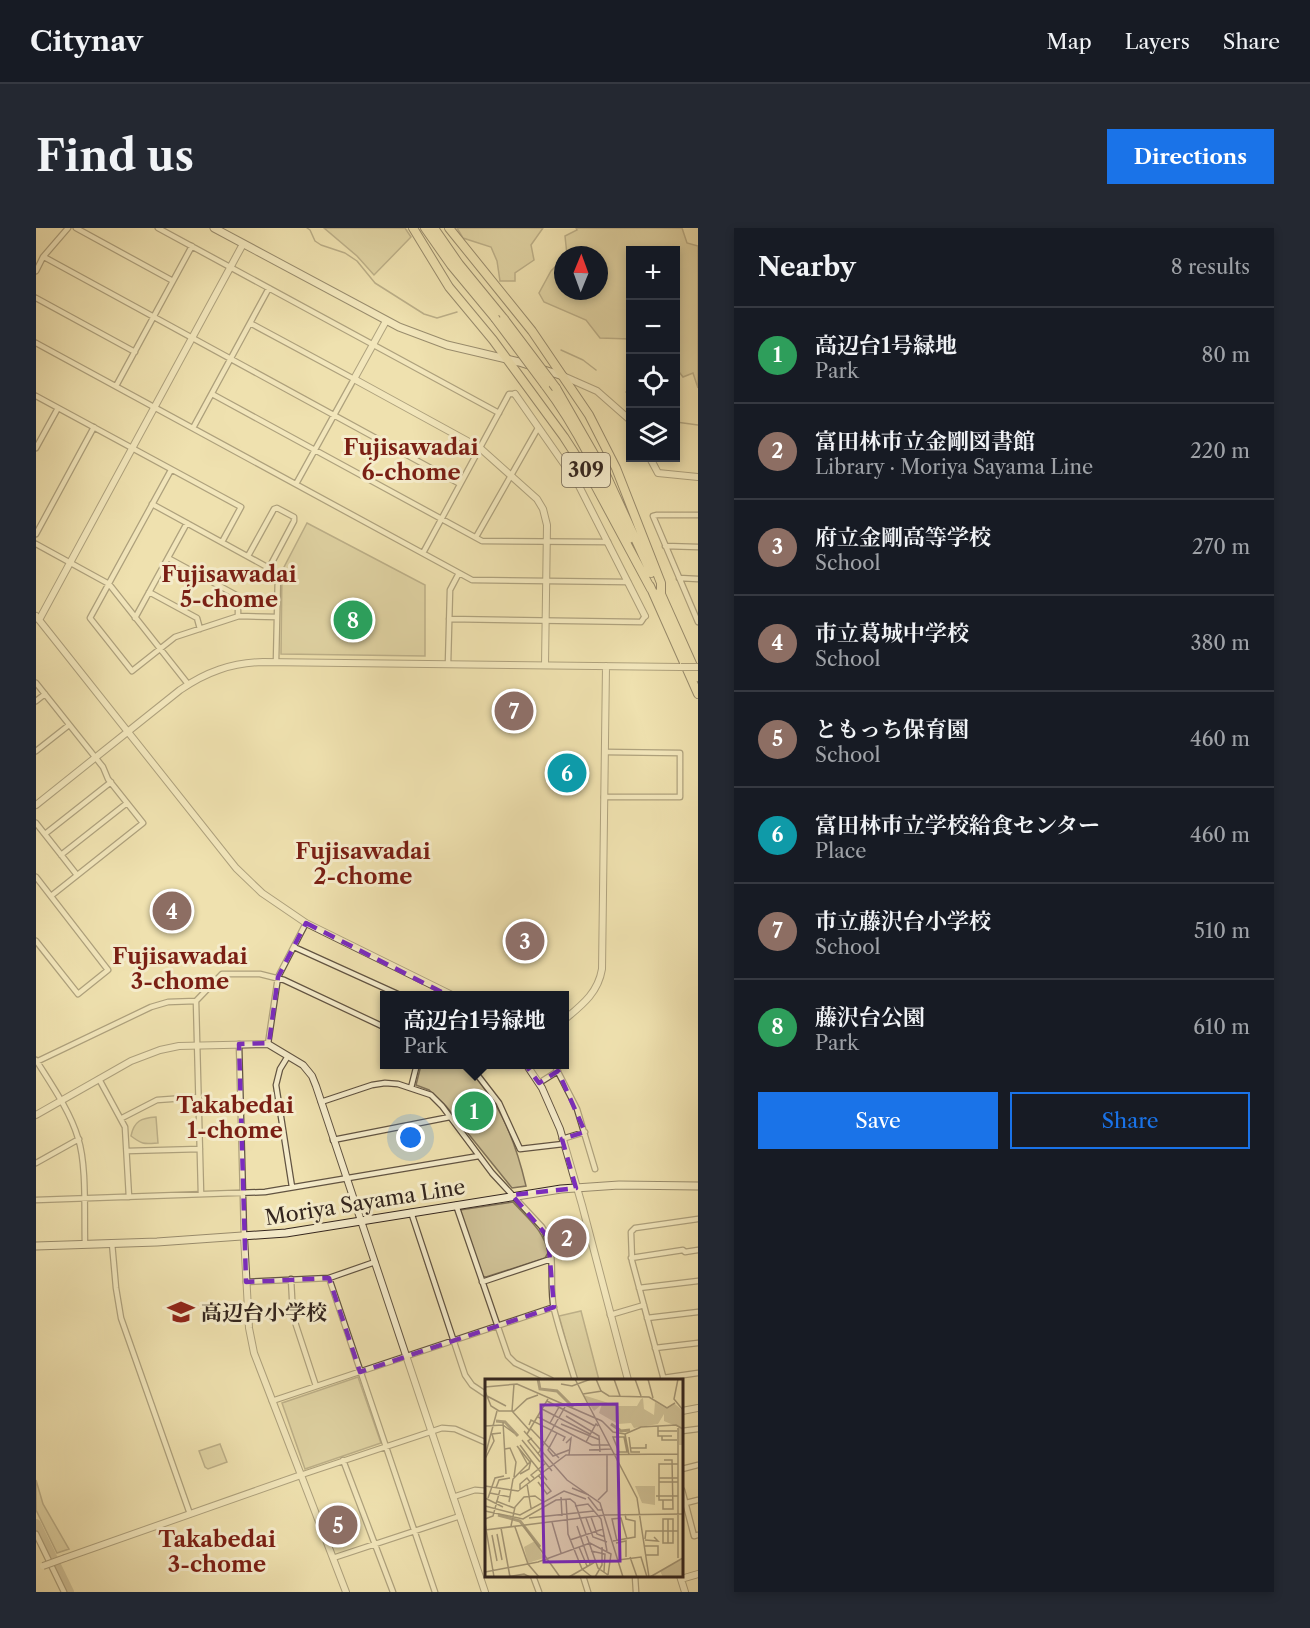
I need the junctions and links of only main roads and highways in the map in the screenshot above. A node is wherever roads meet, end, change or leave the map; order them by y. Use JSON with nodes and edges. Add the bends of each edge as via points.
{"nodes":[{"id":1,"x":214,"y":228,"type":"edge"},
{"id":2,"x":412,"y":228,"type":"edge"},
{"id":3,"x":425,"y":228,"type":"edge"},
{"id":4,"x":434,"y":228,"type":"edge"},
{"id":5,"x":449,"y":228,"type":"edge"},
{"id":6,"x":507,"y":359,"type":"junction"},
{"id":7,"x":563,"y":376,"type":"junction"},
{"id":8,"x":651,"y":589,"type":"junction"},
{"id":9,"x":661,"y":595,"type":"junction"},
{"id":10,"x":698,"y":677,"type":"edge"},
{"id":11,"x":698,"y":694,"type":"edge"},
{"id":12,"x":698,"y":1186,"type":"edge"},
{"id":13,"x":36,"y":1246,"type":"edge"}],
"edges":[{"from":1,"to":6,"type":"main road","via":[[386,321],[429,340]]},
{"from":2,"to":6,"type":"highway","number":"309","via":[[449,287]]},
{"from":3,"to":8,"type":"highway","number":"309","bridge":true,"via":[[545,386],[576,435]]},
{"from":4,"to":9,"type":"highway","number":"309","bridge":true,"via":[[556,388],[607,477]]},
{"from":5,"to":7,"type":"highway","number":"309"},
{"from":6,"to":7,"type":"main road"},
{"from":6,"to":8,"type":"highway","number":"309","via":[[586,470]]},
{"from":7,"to":9,"type":"highway","number":"309","via":[[609,454],[661,583]]},
{"from":8,"to":11,"type":"highway","number":"309"},
{"from":9,"to":10,"type":"highway","number":"309"},
{"from":12,"to":13,"type":"main road","name":"Moriya Sayama Line","via":[[619,1185],[513,1195],[286,1233]]}]}
